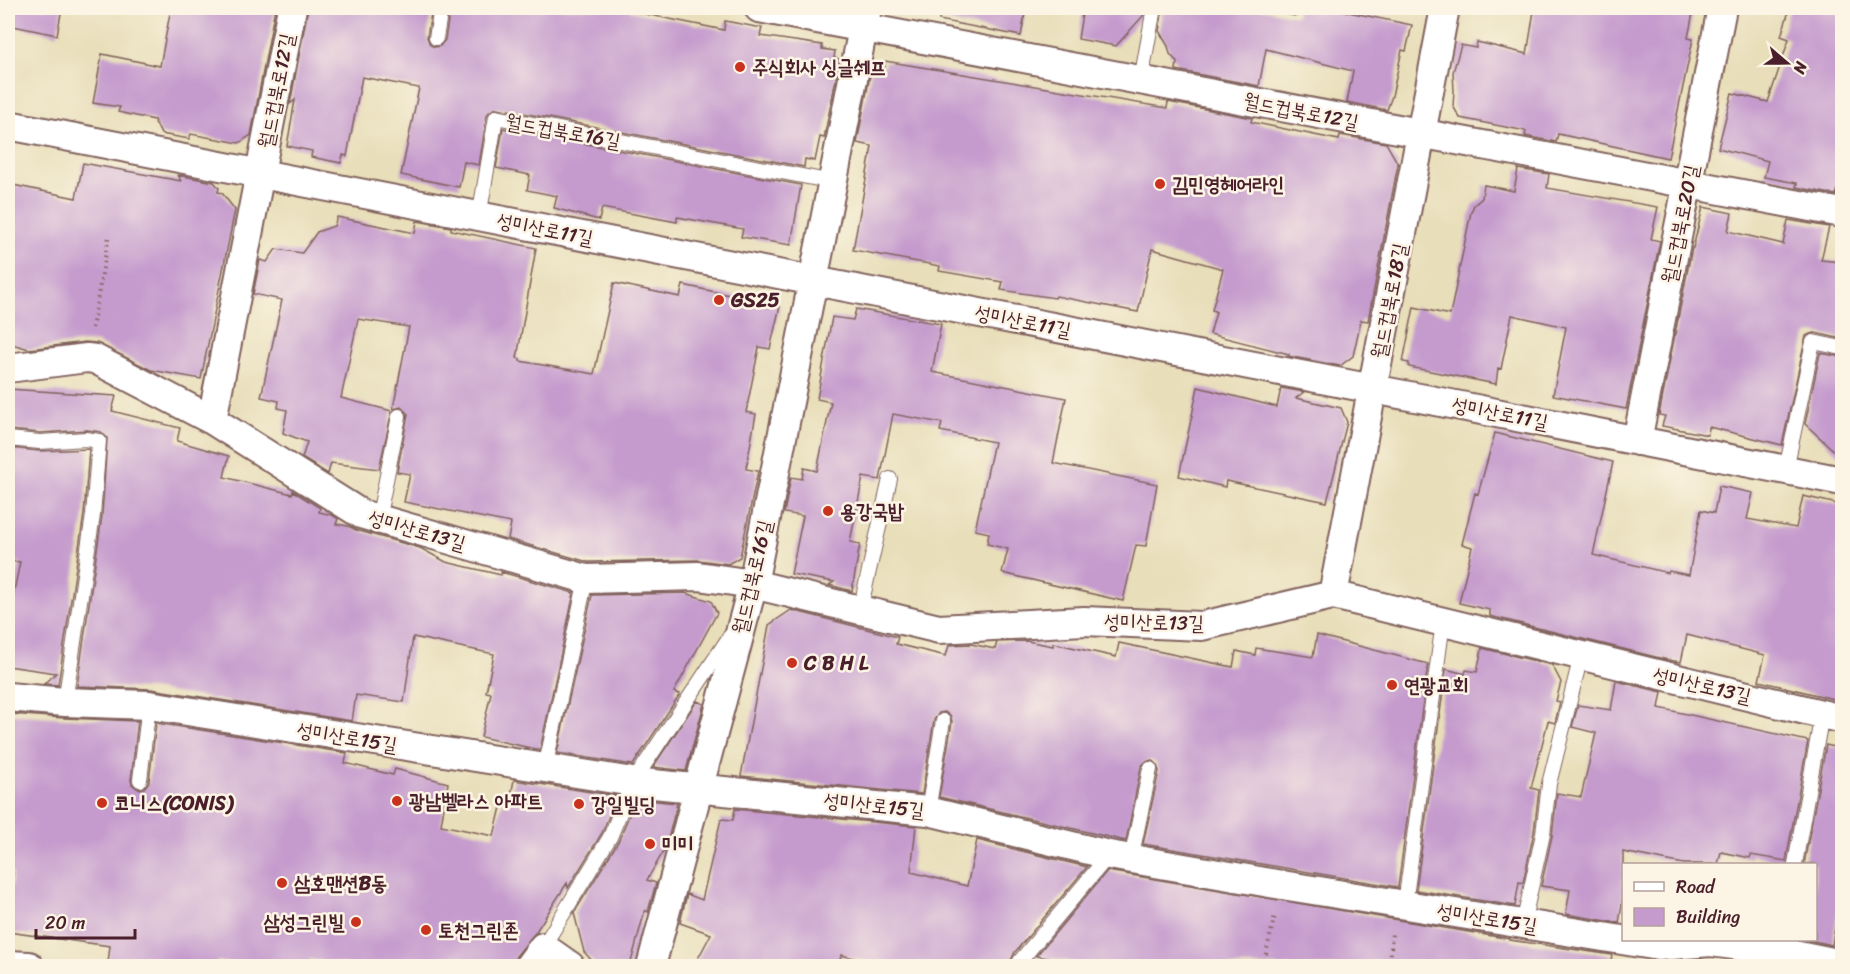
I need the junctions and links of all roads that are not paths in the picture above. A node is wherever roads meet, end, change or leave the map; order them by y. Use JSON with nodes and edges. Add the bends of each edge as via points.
{"nodes":[{"id":1,"x":292,"y":8,"type":"edge"},
{"id":2,"x":441,"y":8,"type":"edge"},
{"id":3,"x":759,"y":8,"type":"edge"},
{"id":4,"x":1154,"y":8,"type":"edge"},
{"id":5,"x":1445,"y":8,"type":"edge"},
{"id":6,"x":1722,"y":8,"type":"edge"},
{"id":7,"x":865,"y":18,"type":"edge"},
{"id":8,"x":436,"y":38,"type":"dead end"},
{"id":9,"x":1141,"y":80,"type":"junction"},
{"id":10,"x":8,"y":125,"type":"edge"},
{"id":11,"x":1421,"y":134,"type":"junction"},
{"id":12,"x":260,"y":174,"type":"junction"},
{"id":13,"x":833,"y":182,"type":"junction"},
{"id":14,"x":1688,"y":183,"type":"junction"},
{"id":15,"x":1842,"y":213,"type":"edge"},
{"id":16,"x":479,"y":217,"type":"junction"},
{"id":17,"x":813,"y":281,"type":"junction"},
{"id":18,"x":1842,"y":348,"type":"edge"},
{"id":19,"x":8,"y":368,"type":"edge"},
{"id":20,"x":1373,"y":388,"type":"junction"},
{"id":21,"x":399,"y":416,"type":"dead end"},
{"id":22,"x":212,"y":420,"type":"junction"},
{"id":23,"x":8,"y":439,"type":"edge"},
{"id":24,"x":1637,"y":441,"type":"junction"},
{"id":25,"x":1786,"y":469,"type":"junction"},
{"id":26,"x":890,"y":479,"type":"dead end"},
{"id":27,"x":1842,"y":481,"type":"edge"},
{"id":28,"x":378,"y":520,"type":"junction"},
{"id":29,"x":586,"y":579,"type":"junction"},
{"id":30,"x":753,"y":584,"type":"junction"},
{"id":31,"x":1333,"y":595,"type":"junction"},
{"id":32,"x":860,"y":610,"type":"junction"},
{"id":33,"x":744,"y":615,"type":"junction"},
{"id":34,"x":1443,"y":622,"type":"junction"},
{"id":35,"x":1581,"y":656,"type":"junction"},
{"id":36,"x":8,"y":697,"type":"edge"},
{"id":37,"x":65,"y":702,"type":"junction"},
{"id":38,"x":148,"y":705,"type":"junction"},
{"id":39,"x":1832,"y":716,"type":"edge"},
{"id":40,"x":943,"y":721,"type":"dead end"},
{"id":41,"x":545,"y":768,"type":"junction"},
{"id":42,"x":1150,"y":769,"type":"dead end"},
{"id":43,"x":140,"y":780,"type":"dead end"},
{"id":44,"x":633,"y":782,"type":"junction"},
{"id":45,"x":698,"y":787,"type":"junction"},
{"id":46,"x":928,"y":811,"type":"junction"},
{"id":47,"x":1120,"y":857,"type":"junction"},
{"id":48,"x":1794,"y":863,"type":"edge"},
{"id":49,"x":1405,"y":904,"type":"junction"},
{"id":50,"x":1523,"y":924,"type":"junction"},
{"id":51,"x":1622,"y":940,"type":"edge"},
{"id":52,"x":1628,"y":941,"type":"edge"},
{"id":53,"x":1780,"y":945,"type":"edge"},
{"id":54,"x":536,"y":957,"type":"edge"},
{"id":55,"x":1842,"y":964,"type":"edge"},
{"id":56,"x":8,"y":965,"type":"edge"},
{"id":57,"x":29,"y":966,"type":"edge"},
{"id":58,"x":570,"y":966,"type":"edge"},
{"id":59,"x":651,"y":966,"type":"edge"},
{"id":60,"x":1017,"y":966,"type":"edge"}],
"edges":[{"from":1,"to":12,"type":"street","name":"월드컵북로12길"},
{"from":2,"to":8,"type":"lane"},
{"from":3,"to":7,"type":"street","name":"월드컵북로12길"},
{"from":4,"to":9,"type":"lane"},
{"from":5,"to":11,"type":"street","name":"월드컵북로18길"},
{"from":6,"to":14,"type":"street","name":"월드컵북로20길"},
{"from":7,"to":9,"type":"street","name":"월드컵북로12길"},
{"from":7,"to":13,"type":"street","name":"월드컵북로16길"},
{"from":9,"to":11,"type":"street","name":"월드컵북로12길"},
{"from":10,"to":12,"type":"street","name":"성미산로11길"},
{"from":11,"to":14,"type":"street","name":"월드컵북로12길"},
{"from":11,"to":20,"type":"street","name":"월드컵북로18길"},
{"from":12,"to":16,"type":"street","name":"성미산로11길"},
{"from":12,"to":22,"type":"street"},
{"from":13,"to":16,"type":"lane","name":"월드컵북로16길","via":[[496,117]]},
{"from":13,"to":17,"type":"street","name":"월드컵북로16길"},
{"from":14,"to":15,"type":"street","name":"월드컵북로12길"},
{"from":14,"to":24,"type":"street","name":"월드컵북로20길"},
{"from":16,"to":17,"type":"street","name":"성미산로11길"},
{"from":17,"to":20,"type":"street","name":"성미산로11길"},
{"from":17,"to":30,"type":"street","name":"월드컵북로16길"},
{"from":18,"to":25,"type":"lane","via":[[1813,342]]},
{"from":19,"to":22,"type":"street","name":"성미산로13길","via":[[95,359]]},
{"from":20,"to":24,"type":"street","name":"성미산로11길"},
{"from":20,"to":31,"type":"street","name":"월드컵북로18길"},
{"from":21,"to":28,"type":"lane"},
{"from":22,"to":28,"type":"street","name":"성미산로13길","via":[[361,514]]},
{"from":23,"to":37,"type":"lane","via":[[99,441],[93,515]]},
{"from":24,"to":25,"type":"street","name":"성미산로11길"},
{"from":25,"to":27,"type":"street","name":"성미산로11길"},
{"from":26,"to":32,"type":"lane"},
{"from":28,"to":29,"type":"street","name":"성미산로13길"},
{"from":29,"to":30,"type":"street","name":"성미산로13길","via":[[698,576]]},
{"from":29,"to":41,"type":"lane"},
{"from":30,"to":32,"type":"street","name":"성미산로13길"},
{"from":30,"to":33,"type":"street","name":"월드컵북로16길"},
{"from":31,"to":32,"type":"street","name":"성미산로13길","via":[[1202,626],[1084,621],[939,628]]},
{"from":31,"to":34,"type":"street","name":"성미산로13길"},
{"from":33,"to":44,"type":"lane"},
{"from":33,"to":45,"type":"street","name":"월드컵북로16길"},
{"from":34,"to":35,"type":"street","name":"성미산로13길"},
{"from":34,"to":49,"type":"lane"},
{"from":35,"to":39,"type":"street","name":"성미산로13길"},
{"from":35,"to":50,"type":"lane","via":[[1549,784],[1543,834]]},
{"from":36,"to":37,"type":"street","name":"성미산로15길"},
{"from":37,"to":38,"type":"street","name":"성미산로15길"},
{"from":38,"to":41,"type":"street","name":"성미산로15길"},
{"from":38,"to":43,"type":"lane"},
{"from":39,"to":48,"type":"lane","name":"성미산로13길"},
{"from":40,"to":46,"type":"lane"},
{"from":41,"to":44,"type":"street","name":"성미산로15길"},
{"from":42,"to":47,"type":"lane"},
{"from":44,"to":45,"type":"street","name":"성미산로15길"},
{"from":44,"to":54,"type":"lane","via":[[610,837]]},
{"from":45,"to":46,"type":"street","name":"성미산로15길"},
{"from":45,"to":59,"type":"street","name":"월드컵북로16길"},
{"from":46,"to":47,"type":"street","name":"성미산로15길"},
{"from":47,"to":49,"type":"street","name":"성미산로15길"},
{"from":47,"to":60,"type":"lane"},
{"from":49,"to":50,"type":"street","name":"성미산로15길"},
{"from":50,"to":51,"type":"street","name":"성미산로15길"},
{"from":52,"to":53,"type":"street","name":"성미산로15길","via":[[1659,946],[1711,942]]},
{"from":53,"to":55,"type":"street","name":"성미산로15길"},
{"from":54,"to":58,"type":"street"},
{"from":56,"to":57,"type":"street"}]}
